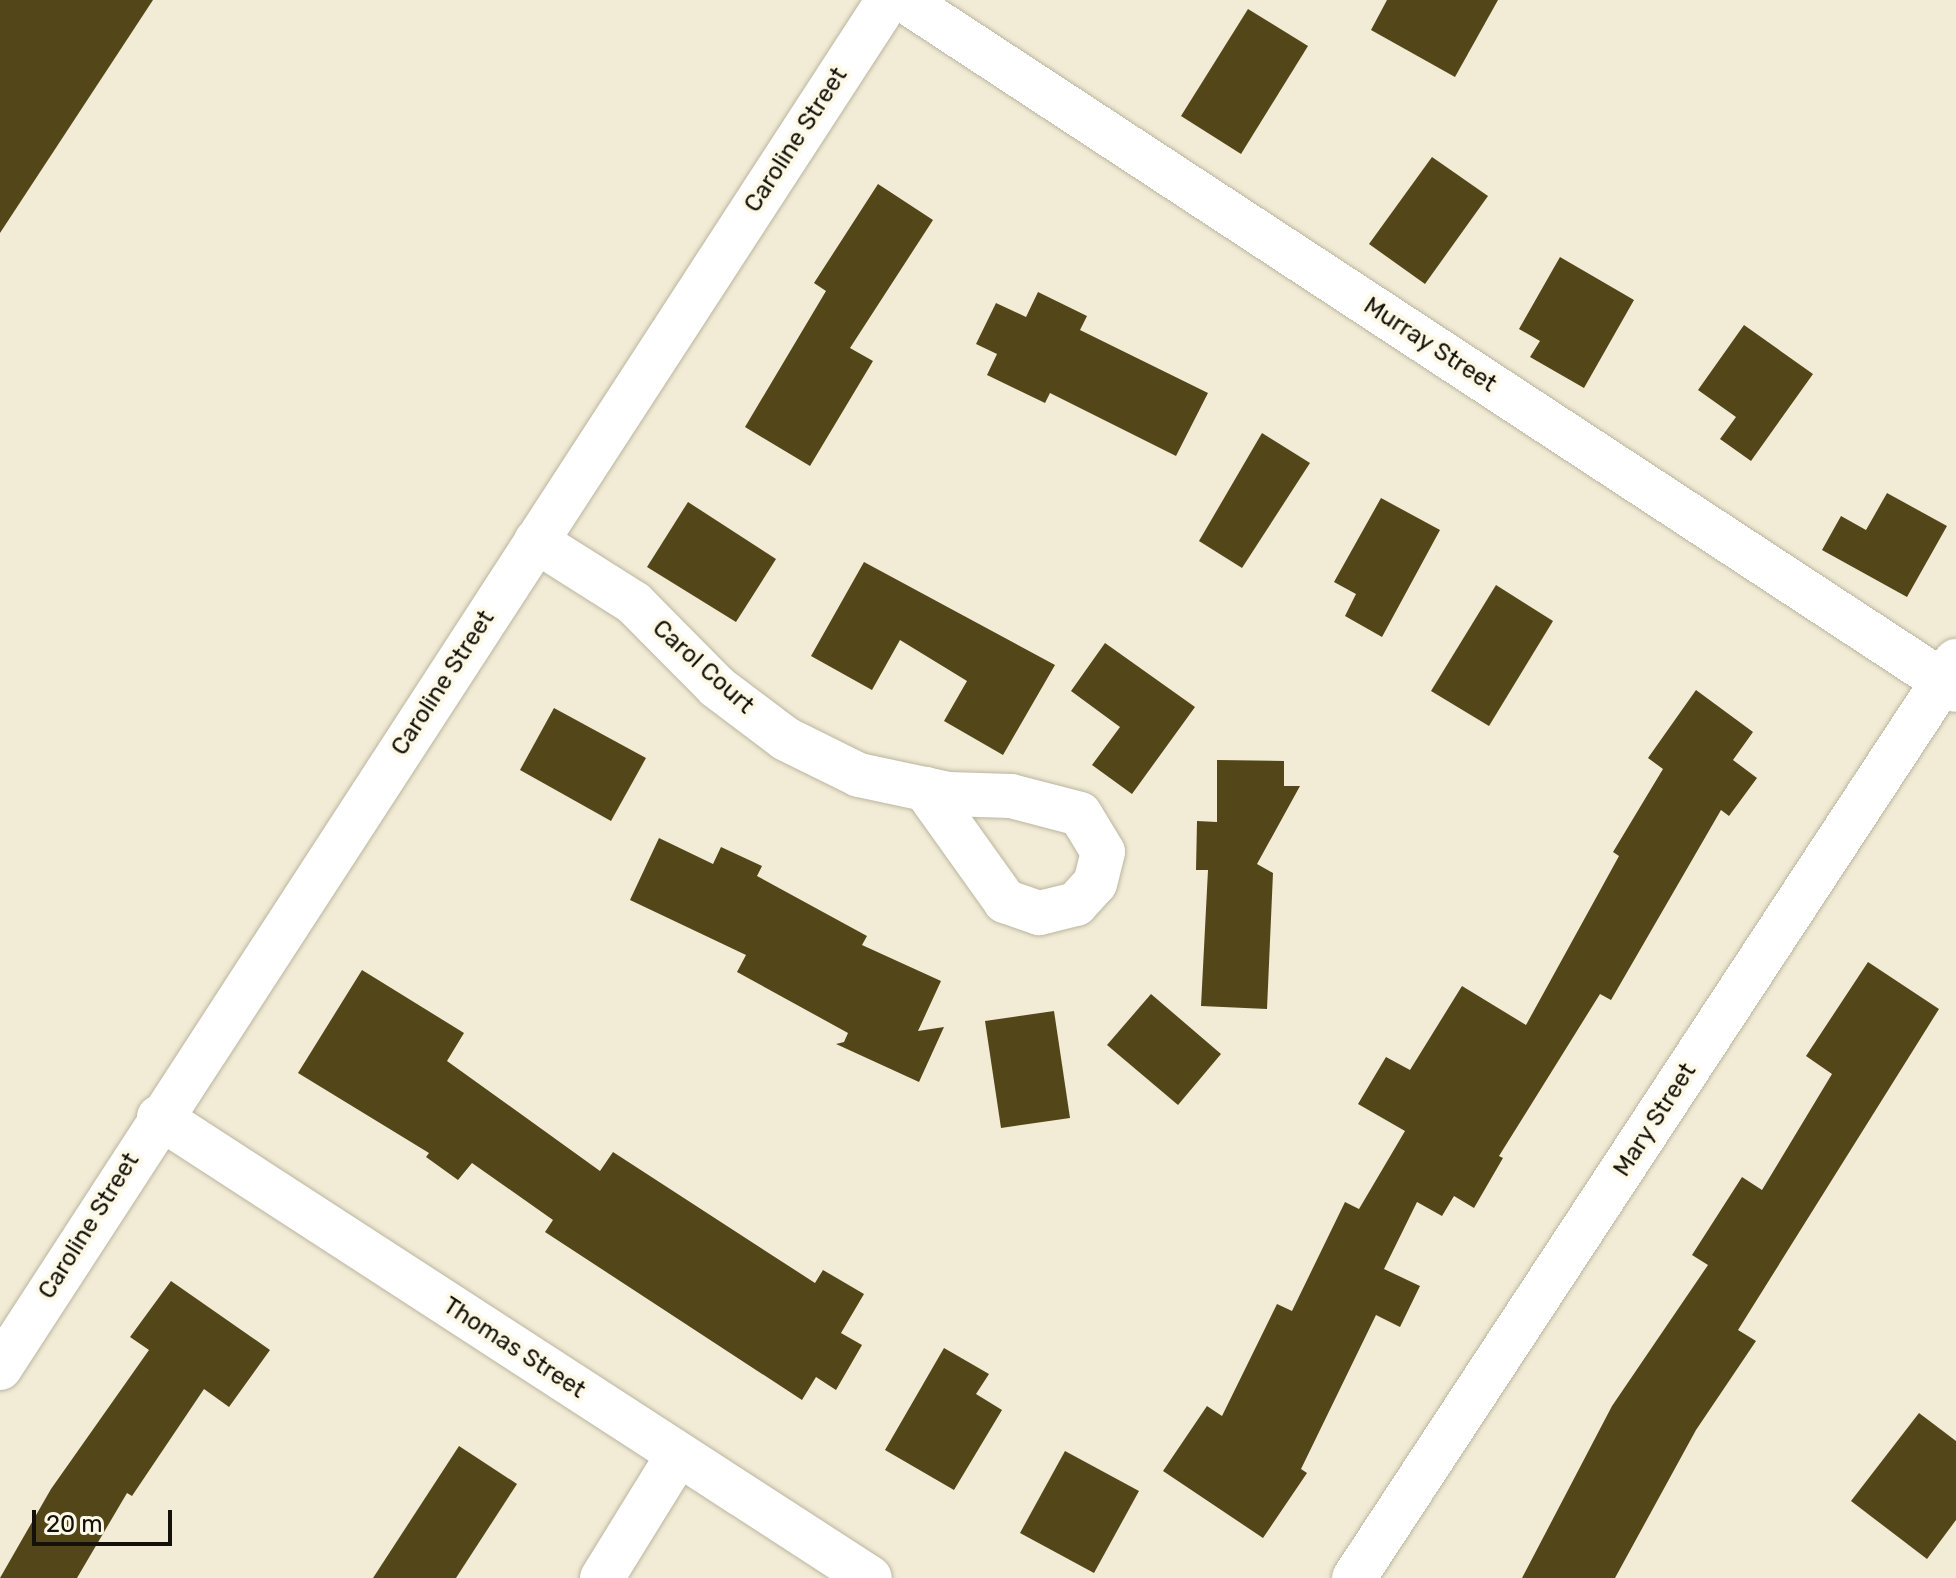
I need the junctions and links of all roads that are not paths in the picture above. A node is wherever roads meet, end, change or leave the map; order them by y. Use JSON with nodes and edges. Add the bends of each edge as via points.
{"nodes":[{"id":1,"x":888,"y":0,"type":"edge"},
{"id":2,"x":904,"y":0,"type":"edge"},
{"id":3,"x":536,"y":541,"type":"junction"},
{"id":4,"x":1952,"y":677,"type":"edge"},
{"id":5,"x":925,"y":789,"type":"dead end"},
{"id":6,"x":159,"y":1117,"type":"junction"},
{"id":7,"x":0,"y":1368,"type":"edge"},
{"id":8,"x":678,"y":1455,"type":"junction"},
{"id":9,"x":602,"y":1578,"type":"edge"},
{"id":10,"x":870,"y":1578,"type":"edge"},
{"id":11,"x":1354,"y":1578,"type":"edge"}],
"edges":[{"from":1,"to":3,"type":"street","name":"Caroline Street"},
{"from":2,"to":4,"type":"street","name":"Murray Street"},
{"from":3,"to":5,"type":"street","name":"Carol Court","via":[[634,603],[717,687],[786,739],[859,775]]},
{"from":3,"to":6,"type":"street","name":"Caroline Street"},
{"from":4,"to":11,"type":"street","name":"Mary Street"},
{"from":6,"to":7,"type":"street","name":"Caroline Street"},
{"from":6,"to":8,"type":"street","name":"Thomas Street"},
{"from":8,"to":9,"type":"street"},
{"from":8,"to":10,"type":"street","name":"Thomas Street"}]}
